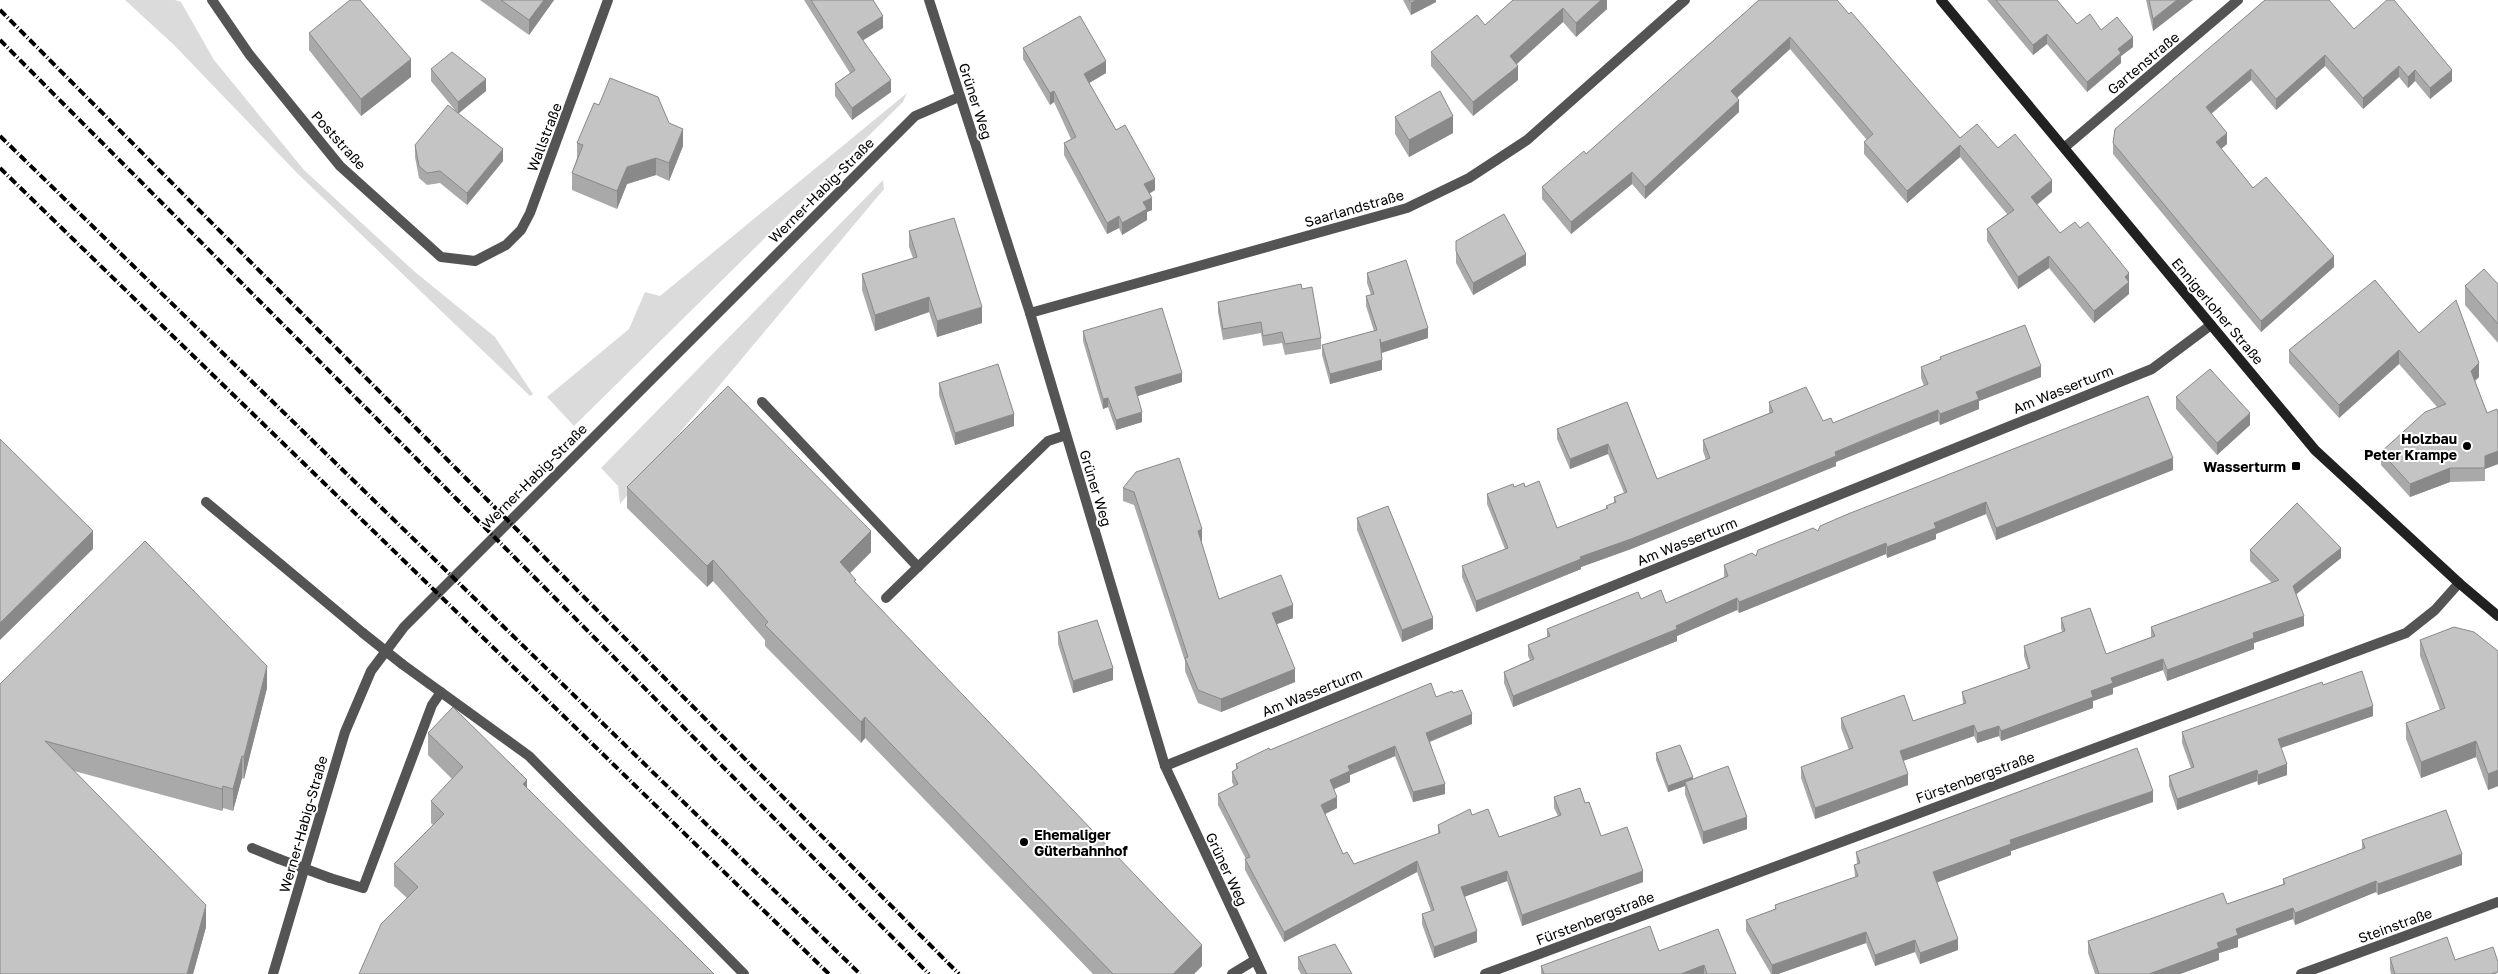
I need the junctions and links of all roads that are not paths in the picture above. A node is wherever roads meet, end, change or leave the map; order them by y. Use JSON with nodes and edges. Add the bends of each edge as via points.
{"nodes":[{"id":1,"x":212,"y":0,"type":"edge"},
{"id":2,"x":608,"y":0,"type":"edge"},
{"id":3,"x":929,"y":0,"type":"edge"},
{"id":4,"x":1685,"y":0,"type":"edge"},
{"id":5,"x":1941,"y":0,"type":"edge"},
{"id":6,"x":2238,"y":0,"type":"edge"},
{"id":7,"x":959,"y":97,"type":"junction"},
{"id":8,"x":2065,"y":147,"type":"junction"},
{"id":9,"x":475,"y":261,"type":"joint"},
{"id":10,"x":1030,"y":313,"type":"junction"},
{"id":11,"x":2211,"y":324,"type":"junction"},
{"id":12,"x":762,"y":402,"type":"dead end"},
{"id":13,"x":1066,"y":435,"type":"junction"},
{"id":14,"x":206,"y":502,"type":"dead end"},
{"id":15,"x":918,"y":567,"type":"junction"},
{"id":16,"x":2459,"y":583,"type":"junction"},
{"id":17,"x":886,"y":598,"type":"dead end"},
{"id":18,"x":2498,"y":616,"type":"edge"},
{"id":19,"x":441,"y":692,"type":"junction"},
{"id":20,"x":1165,"y":766,"type":"junction"},
{"id":21,"x":252,"y":848,"type":"dead end"},
{"id":22,"x":2498,"y":902,"type":"edge"},
{"id":23,"x":1255,"y":960,"type":"junction"},
{"id":24,"x":272,"y":974,"type":"edge"},
{"id":25,"x":744,"y":974,"type":"edge"},
{"id":26,"x":1232,"y":974,"type":"edge"},
{"id":27,"x":1262,"y":974,"type":"edge"},
{"id":28,"x":1485,"y":974,"type":"edge"},
{"id":29,"x":2302,"y":974,"type":"edge"}],
"edges":[{"from":1,"to":9,"type":"street","name":"Poststraße","via":[[249,54],[340,166],[441,257]]},
{"from":2,"to":9,"type":"street","name":"Wallstraße","via":[[530,213],[521,230],[506,245]]},
{"from":3,"to":7,"type":"street","name":"Grüner Weg"},
{"from":4,"to":10,"type":"street","name":"Saarlandstraße","via":[[1527,140],[1469,178],[1407,208]]},
{"from":5,"to":8,"type":"main road","name":"Ennigerloher Straße"},
{"from":6,"to":8,"type":"street","name":"Gartenstraße"},
{"from":7,"to":10,"type":"street","name":"Grüner Weg"},
{"from":7,"to":24,"type":"street","name":"Werner-Habig-Straße","via":[[914,116],[404,627],[371,671],[345,732]]},
{"from":8,"to":11,"type":"main road","name":"Ennigerloher Straße"},
{"from":10,"to":13,"type":"street","name":"Grüner Weg"},
{"from":11,"to":16,"type":"main road","name":"Ennigerloher Straße","via":[[2315,450]]},
{"from":11,"to":20,"type":"street","name":"Am Wasserturm","via":[[2152,369]]},
{"from":12,"to":15,"type":"street"},
{"from":13,"to":15,"type":"street","via":[[1048,441]]},
{"from":13,"to":20,"type":"street","name":"Grüner Weg"},
{"from":14,"to":19,"type":"street","bridge":true,"via":[[363,633]]},
{"from":15,"to":17,"type":"street"},
{"from":16,"to":18,"type":"main road","name":"Ennigerloher Straße"},
{"from":16,"to":28,"type":"street","name":"Fürstenbergstraße","via":[[2436,610],[2406,633]]},
{"from":19,"to":21,"type":"street","bridge":true,"via":[[432,704],[363,888]]},
{"from":19,"to":25,"type":"street","via":[[529,756]]},
{"from":20,"to":23,"type":"street","name":"Grüner Weg"},
{"from":22,"to":29,"type":"street","name":"Steinstraße"},
{"from":23,"to":26,"type":"street"},
{"from":23,"to":27,"type":"street","name":"Grüner Weg"}]}
